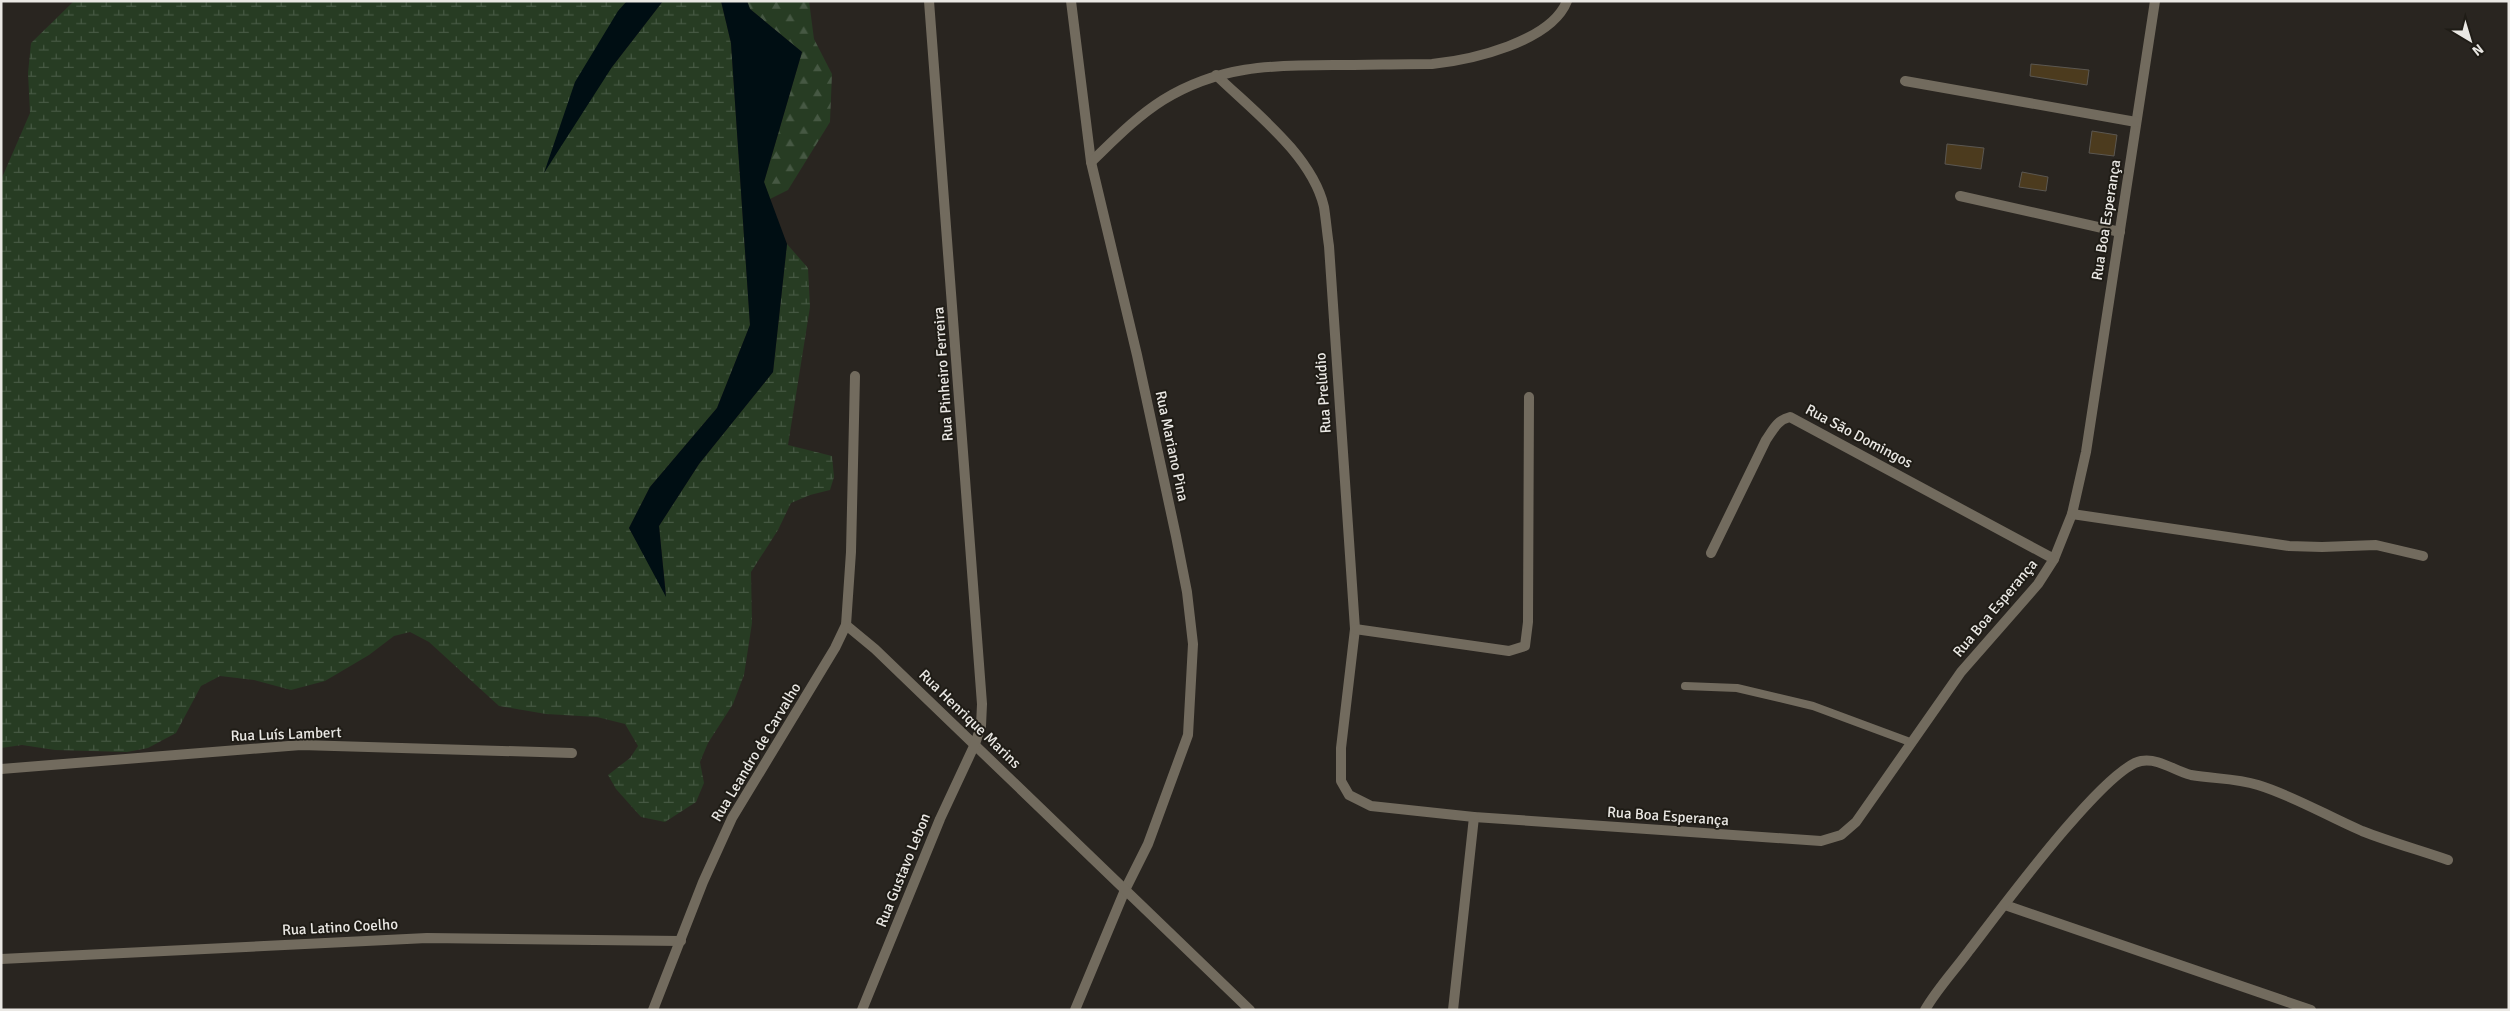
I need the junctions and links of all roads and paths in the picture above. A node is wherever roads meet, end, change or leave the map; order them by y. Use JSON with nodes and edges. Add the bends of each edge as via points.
{"nodes":[{"id":1,"x":929,"y":1,"type":"edge"},
{"id":2,"x":1071,"y":1,"type":"edge"},
{"id":3,"x":1567,"y":1,"type":"edge"},
{"id":4,"x":2155,"y":1,"type":"edge"},
{"id":5,"x":1216,"y":75,"type":"junction"},
{"id":6,"x":1905,"y":81,"type":"dead end"},
{"id":7,"x":2136,"y":122,"type":"junction"},
{"id":8,"x":1091,"y":162,"type":"junction"},
{"id":9,"x":1960,"y":196,"type":"dead end"},
{"id":10,"x":2120,"y":232,"type":"junction"},
{"id":11,"x":855,"y":376,"type":"dead end"},
{"id":12,"x":1529,"y":397,"type":"dead end"},
{"id":13,"x":2072,"y":514,"type":"junction"},
{"id":14,"x":1711,"y":553,"type":"dead end"},
{"id":15,"x":2424,"y":556,"type":"dead end"},
{"id":16,"x":2054,"y":560,"type":"junction"},
{"id":17,"x":846,"y":625,"type":"junction"},
{"id":18,"x":1355,"y":629,"type":"junction"},
{"id":19,"x":1685,"y":686,"type":"dead end"},
{"id":20,"x":1910,"y":742,"type":"junction"},
{"id":21,"x":975,"y":744,"type":"junction"},
{"id":22,"x":1341,"y":748,"type":"joint"},
{"id":23,"x":572,"y":753,"type":"dead end"},
{"id":24,"x":1,"y":769,"type":"edge"},
{"id":25,"x":1474,"y":817,"type":"junction"},
{"id":26,"x":2448,"y":860,"type":"dead end"},
{"id":27,"x":1125,"y":890,"type":"junction"},
{"id":28,"x":2005,"y":905,"type":"junction"},
{"id":29,"x":681,"y":941,"type":"junction"},
{"id":30,"x":1,"y":959,"type":"edge"},
{"id":31,"x":653,"y":1010,"type":"edge"},
{"id":32,"x":862,"y":1010,"type":"edge"},
{"id":33,"x":1075,"y":1010,"type":"edge"},
{"id":34,"x":1250,"y":1010,"type":"edge"},
{"id":35,"x":1453,"y":1010,"type":"edge"},
{"id":36,"x":1925,"y":1010,"type":"edge"},
{"id":37,"x":2312,"y":1010,"type":"edge"}],
"edges":[{"from":1,"to":21,"type":"street","name":"Rua Pinheiro Ferreira","via":[[982,704],[981,726]]},
{"from":2,"to":8,"type":"street","name":"Rua Mariano Pina"},
{"from":3,"to":5,"type":"street","via":[[1556,19],[1541,30],[1507,46],[1458,61],[1250,67]]},
{"from":4,"to":7,"type":"street","name":"Rua Boa Esperança"},
{"from":5,"to":8,"type":"street","via":[[1163,100]]},
{"from":5,"to":18,"type":"street","name":"Rua Prelúdio","via":[[1290,146],[1305,167],[1324,206]]},
{"from":6,"to":7,"type":"street"},
{"from":7,"to":10,"type":"street","name":"Rua Boa Esperança"},
{"from":8,"to":27,"type":"street","name":"Rua Mariano Pina","via":[[1176,536],[1193,644],[1188,735],[1151,836]]},
{"from":9,"to":10,"type":"street"},
{"from":10,"to":13,"type":"street","name":"Rua Boa Esperança","via":[[2086,452]]},
{"from":11,"to":17,"type":"street"},
{"from":12,"to":18,"type":"street","via":[[1528,622],[1525,646],[1509,651]]},
{"from":13,"to":15,"type":"street","via":[[2289,546],[2376,545]]},
{"from":13,"to":16,"type":"street","name":"Rua Boa Esperança"},
{"from":14,"to":16,"type":"street","name":"Rua São Domingos","via":[[1766,440],[1782,419],[1790,417]]},
{"from":16,"to":20,"type":"street","name":"Rua Boa Esperança","via":[[2038,584],[1983,645]]},
{"from":17,"to":21,"type":"street","name":"Rua Henrique Marins"},
{"from":17,"to":29,"type":"street","name":"Rua Leandro de Carvalho","via":[[732,818]]},
{"from":18,"to":22,"type":"street","name":"Rua Prelúdio"},
{"from":19,"to":20,"type":"lane","via":[[1737,688],[1814,706]]},
{"from":20,"to":25,"type":"street","name":"Rua Boa Esperança","via":[[1856,822],[1832,839],[1790,840]]},
{"from":21,"to":27,"type":"street","name":"Rua Henrique Marins"},
{"from":21,"to":32,"type":"street","name":"Rua Gustavo Lebon","via":[[940,819]]},
{"from":22,"to":25,"type":"street","name":"Rua Boa Esperança","via":[[1341,781],[1349,795],[1372,806]]},
{"from":23,"to":24,"type":"street","name":"Rua Luís Lambert","via":[[301,746]]},
{"from":25,"to":35,"type":"street"},
{"from":26,"to":28,"type":"street","via":[[2363,831],[2260,785],[2190,774],[2150,760],[2129,764],[2080,811]]},
{"from":27,"to":33,"type":"street","name":"Rua Mariano Pina"},
{"from":27,"to":34,"type":"street","name":"Rua Henrique Marins"},
{"from":28,"to":36,"type":"street"},
{"from":28,"to":37,"type":"street"},
{"from":29,"to":30,"type":"street","name":"Rua Latino Coelho","via":[[427,938]]},
{"from":29,"to":31,"type":"street","name":"Rua Leandro de Carvalho"}]}
